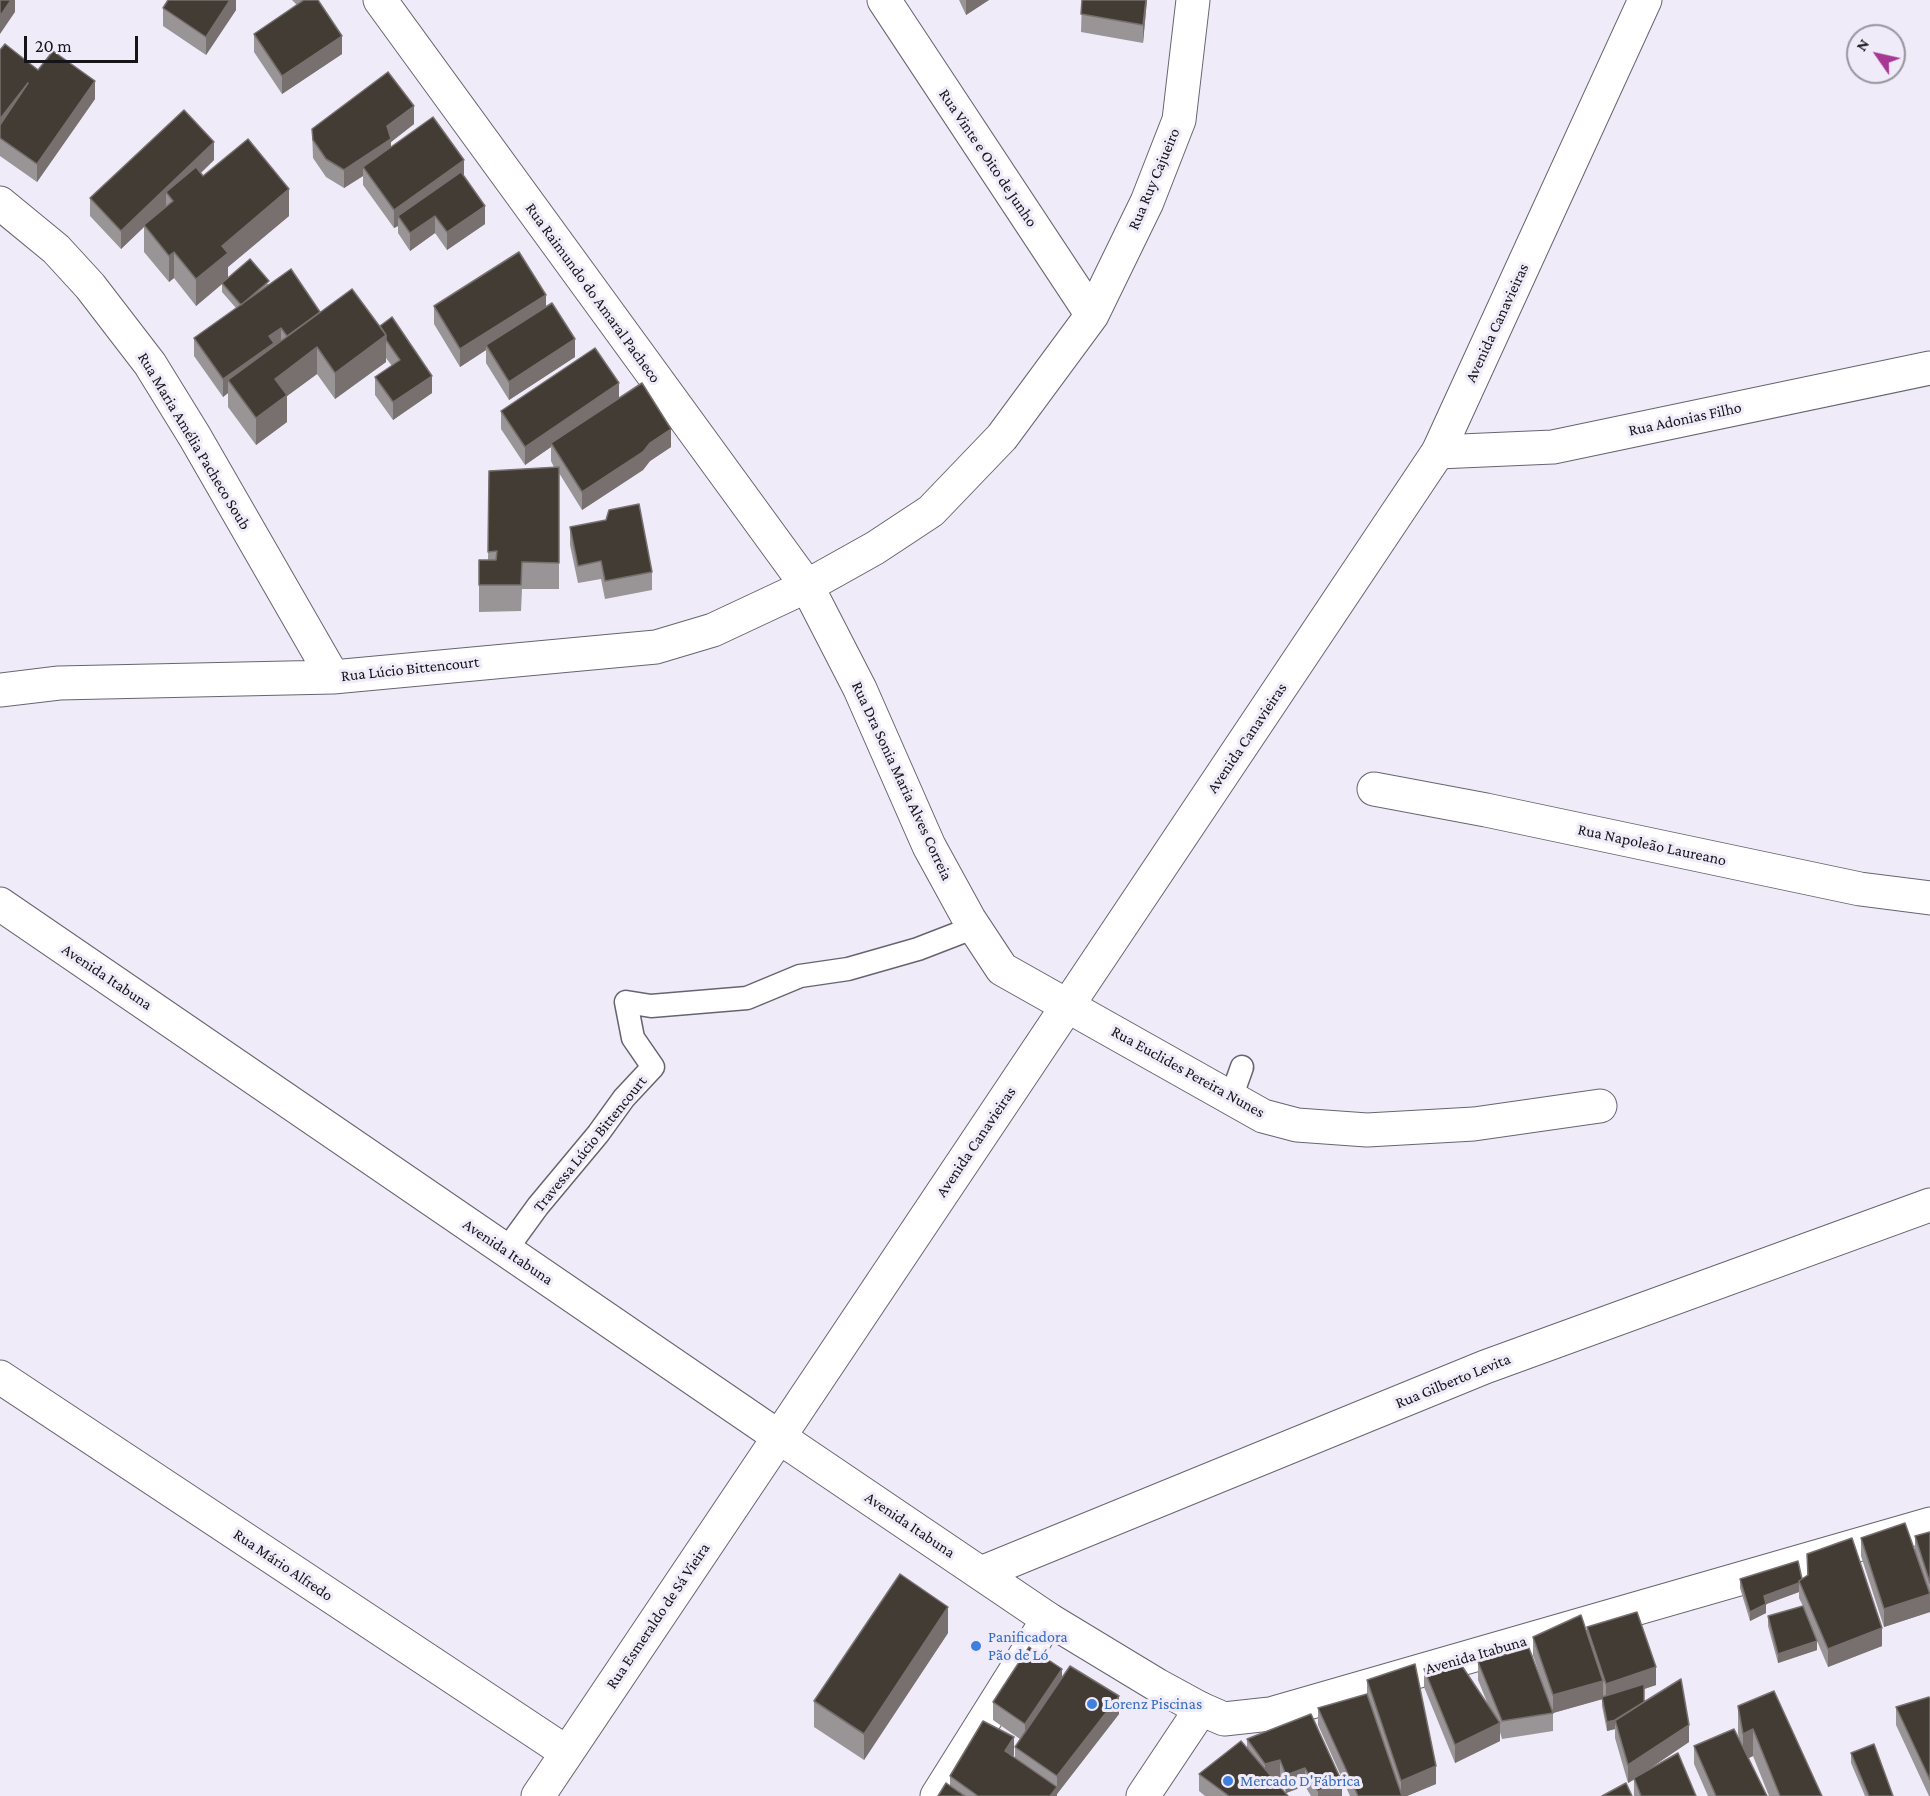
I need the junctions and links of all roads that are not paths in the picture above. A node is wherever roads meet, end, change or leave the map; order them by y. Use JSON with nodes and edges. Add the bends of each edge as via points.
{"nodes":[{"id":1,"x":380,"y":0,"type":"edge"},
{"id":2,"x":884,"y":0,"type":"edge"},
{"id":3,"x":1193,"y":0,"type":"edge"},
{"id":4,"x":1645,"y":0,"type":"edge"},
{"id":5,"x":0,"y":203,"type":"edge"},
{"id":6,"x":1092,"y":315,"type":"junction"},
{"id":7,"x":1930,"y":368,"type":"edge"},
{"id":8,"x":1438,"y":452,"type":"junction"},
{"id":9,"x":807,"y":586,"type":"junction"},
{"id":10,"x":333,"y":677,"type":"junction"},
{"id":11,"x":0,"y":690,"type":"edge"},
{"id":12,"x":1374,"y":789,"type":"dead end"},
{"id":13,"x":1930,"y":898,"type":"edge"},
{"id":14,"x":0,"y":904,"type":"edge"},
{"id":15,"x":975,"y":927,"type":"junction"},
{"id":16,"x":1067,"y":1005,"type":"junction"},
{"id":17,"x":1242,"y":1067,"type":"dead end"},
{"id":18,"x":1231,"y":1098,"type":"junction"},
{"id":19,"x":1600,"y":1106,"type":"dead end"},
{"id":20,"x":1930,"y":1205,"type":"edge"},
{"id":21,"x":506,"y":1250,"type":"junction"},
{"id":22,"x":0,"y":1377,"type":"edge"},
{"id":23,"x":779,"y":1437,"type":"junction"},
{"id":24,"x":1930,"y":1524,"type":"edge"},
{"id":25,"x":981,"y":1573,"type":"junction"},
{"id":26,"x":1048,"y":1619,"type":"junction"},
{"id":27,"x":1201,"y":1709,"type":"junction"},
{"id":28,"x":566,"y":1752,"type":"junction"},
{"id":29,"x":538,"y":1796,"type":"edge"},
{"id":30,"x":937,"y":1796,"type":"edge"},
{"id":31,"x":1143,"y":1796,"type":"edge"}],
"edges":[{"from":1,"to":9,"type":"street","name":"Rua Raimundo do Amaral Pacheco"},
{"from":2,"to":6,"type":"street","name":"Rua Vinte e Oito de Junho"},
{"from":3,"to":6,"type":"street","name":"Rua Ruy Cajueiro","via":[[1179,120],[1147,202]]},
{"from":4,"to":8,"type":"street","name":"Avenida Canavieiras"},
{"from":5,"to":10,"type":"street","name":"Rua Maria Amélia Pacheco Soub","via":[[56,249],[150,363]]},
{"from":6,"to":9,"type":"street","name":"Rua Ruy Cajueiro","via":[[1002,437],[931,511]]},
{"from":7,"to":8,"type":"street","name":"Rua Adonias Filho","via":[[1553,447]]},
{"from":8,"to":16,"type":"street","name":"Avenida Canavieiras"},
{"from":9,"to":10,"type":"street","name":"Rua Lúcio Bittencourt","via":[[714,630],[656,647]]},
{"from":9,"to":15,"type":"street","name":"Rua Dra Sonia Maria Alves Correia","via":[[860,689],[929,846]]},
{"from":10,"to":11,"type":"street","name":"Rua Lúcio Bittencourt","via":[[59,683]]},
{"from":12,"to":13,"type":"street","name":"Rua Napoleão Laureano","via":[[1860,889]]},
{"from":14,"to":21,"type":"street","name":"Avenida Itabuna"},
{"from":15,"to":16,"type":"street","name":"Rua Dra Sonia Maria Alves Correia","via":[[1002,969]]},
{"from":15,"to":21,"type":"lane","name":"Travessa Lúcio Bittencourt","via":[[848,969],[800,976],[747,998],[651,1006],[626,1002],[633,1038],[653,1067],[624,1098]]},
{"from":16,"to":18,"type":"street","name":"Rua Euclides Pereira Nunes"},
{"from":16,"to":23,"type":"street","name":"Avenida Canavieiras"},
{"from":17,"to":18,"type":"lane"},
{"from":18,"to":19,"type":"street","name":"Rua Euclides Pereira Nunes","via":[[1263,1116],[1297,1125],[1367,1130],[1474,1124]]},
{"from":20,"to":25,"type":"street","name":"Rua Gilberto Levita","via":[[1485,1367]]},
{"from":21,"to":23,"type":"street","name":"Avenida Itabuna"},
{"from":22,"to":28,"type":"street","name":"Rua Mário Alfredo"},
{"from":23,"to":25,"type":"street","name":"Avenida Itabuna"},
{"from":23,"to":28,"type":"street","name":"Rua Esmeraldo de Sá Vieira"},
{"from":24,"to":27,"type":"street","name":"Avenida Itabuna","via":[[1270,1714],[1224,1719]]},
{"from":25,"to":26,"type":"street","name":"Avenida Itabuna"},
{"from":26,"to":27,"type":"street","name":"Avenida Itabuna"},
{"from":26,"to":30,"type":"street"},
{"from":27,"to":31,"type":"street"},
{"from":28,"to":29,"type":"street","name":"Rua Esmeraldo de Sá Vieira"}]}
